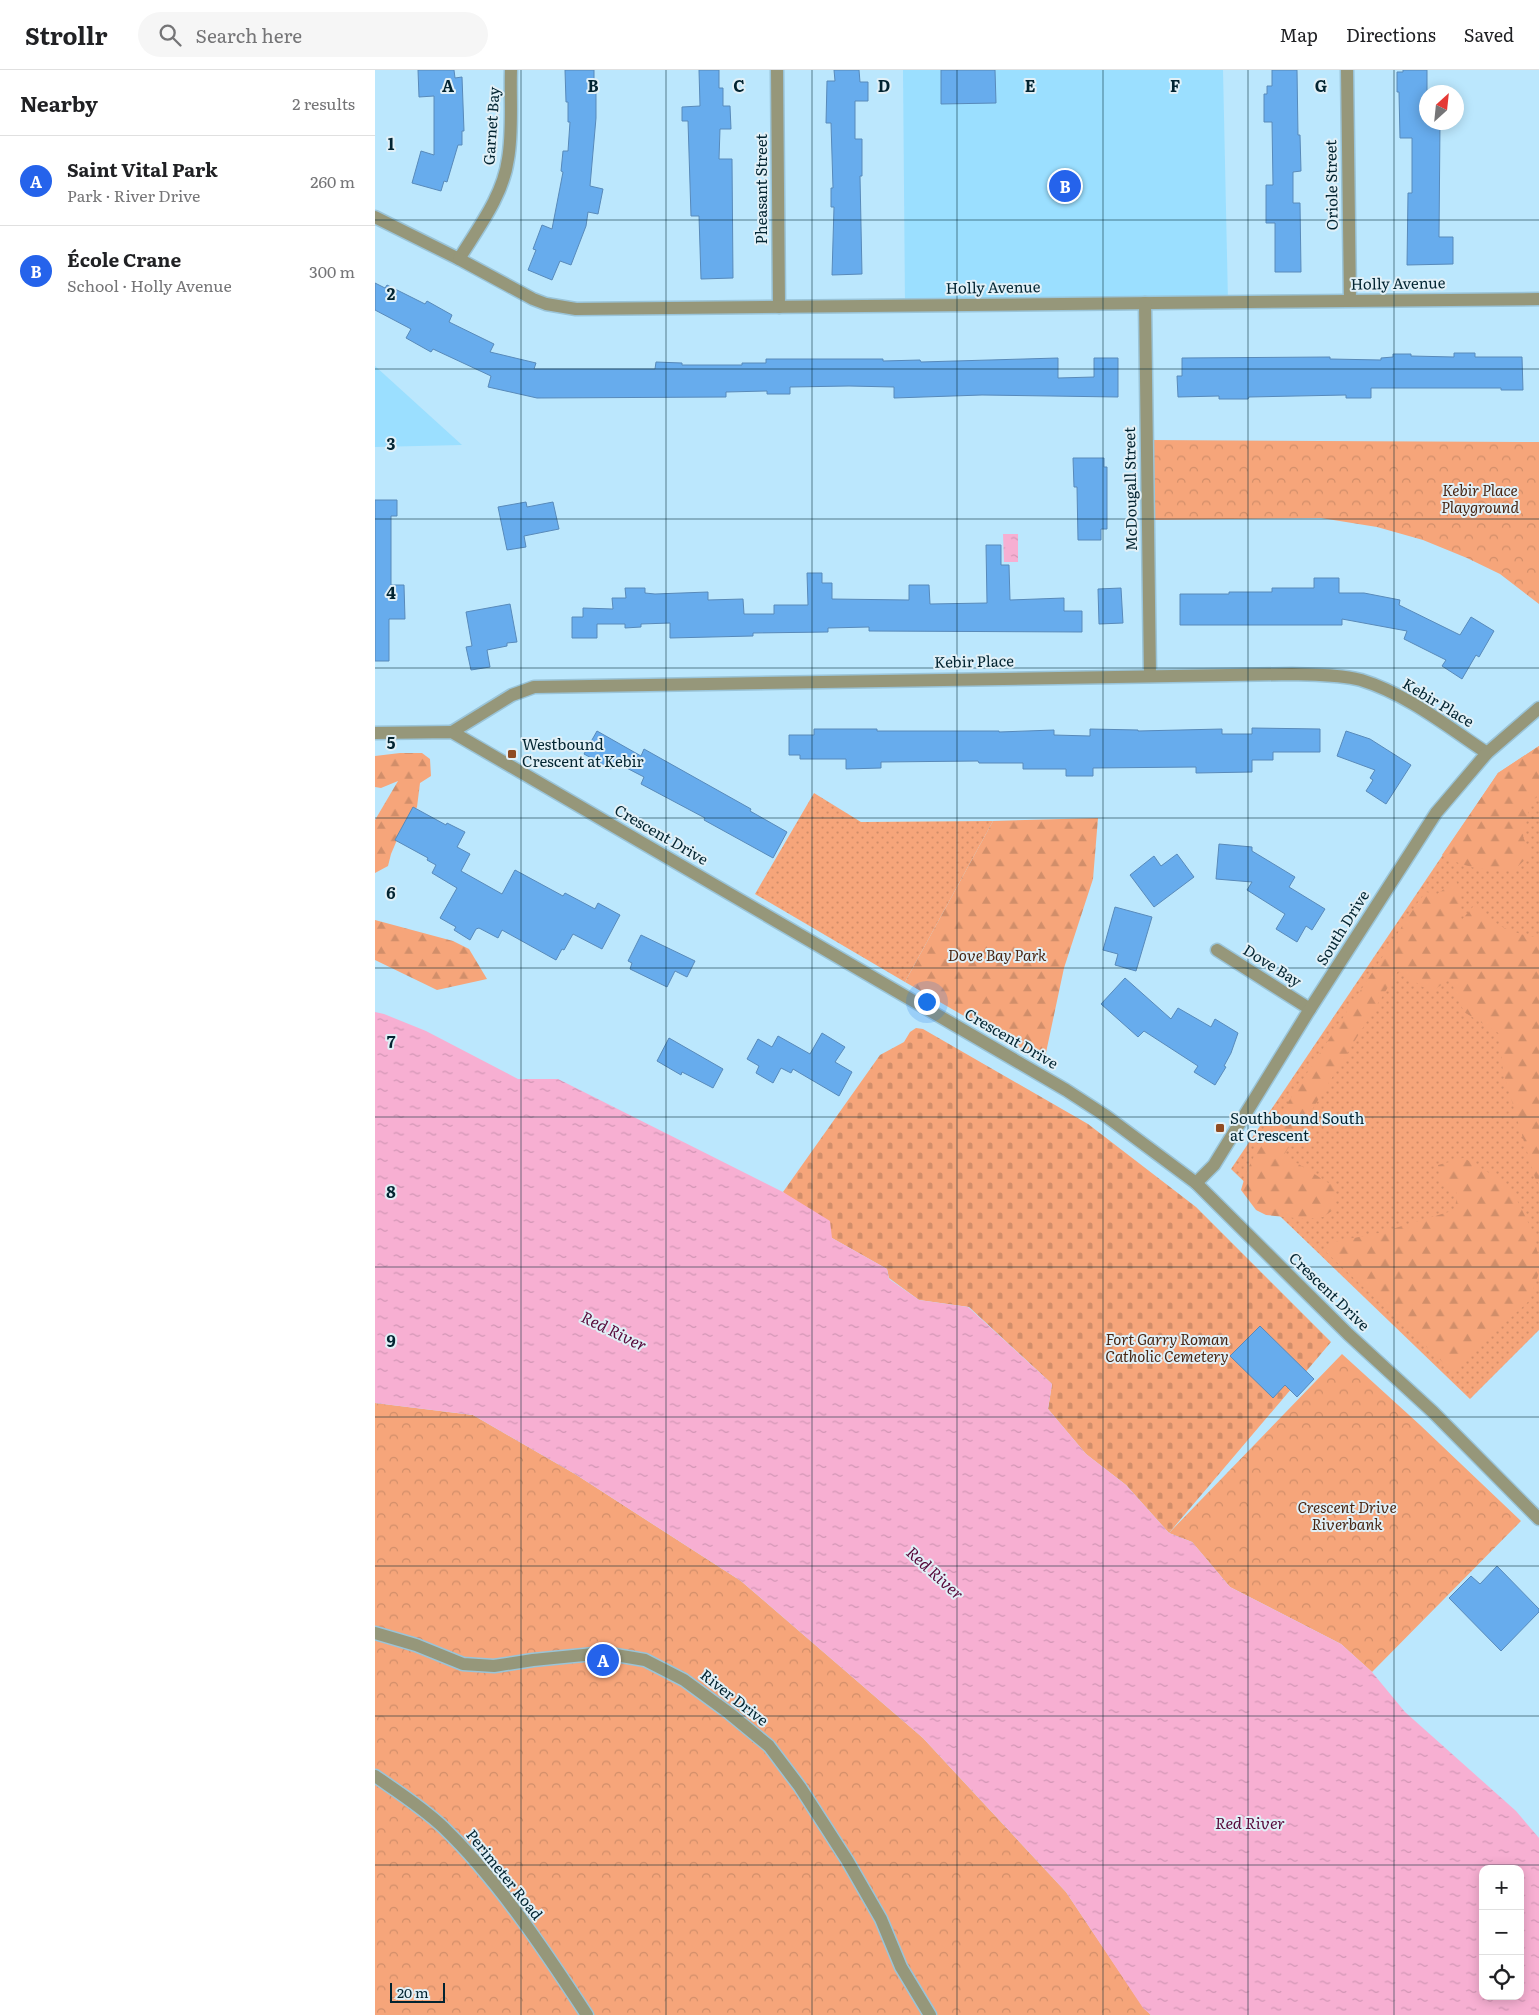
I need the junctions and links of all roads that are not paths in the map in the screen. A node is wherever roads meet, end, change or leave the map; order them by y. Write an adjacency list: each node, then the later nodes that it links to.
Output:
1 (511, 70): 5 (street, Garnet Bay)
2 (777, 70): 9 (street, Pheasant Street)
3 (1347, 70): 7 (street, Oriole Street)
4 (375, 217): 5 (street)
5 (459, 259): 9 (street, Holly Avenue)
6 (1539, 299): 7 (street, Holly Avenue)
7 (1350, 300): 8 (street, Holly Avenue)
8 (1145, 303): 9 (street, Holly Avenue); 10 (street, McDougall Street)
9 (779, 307)
10 (1150, 676): 12 (street, Kebir Place); 14 (street, Kebir Place)
11 (1539, 708): 14 (street, South Drive)
12 (452, 732): 13 (street); 17 (street, Crescent Drive)
13 (375, 733)
14 (1487, 753): 16 (street, South Drive)
15 (1217, 950): 16 (street, Dove Bay)
16 (1310, 1009): 17 (street, South Drive)
17 (1196, 1183): 18 (street, Crescent Drive)
18 (1539, 1520)
19 (375, 1633): 22 (street, River Drive)
20 (375, 1776): 21 (street, Perimeter Road)
21 (585, 2013)
22 (930, 2015)

